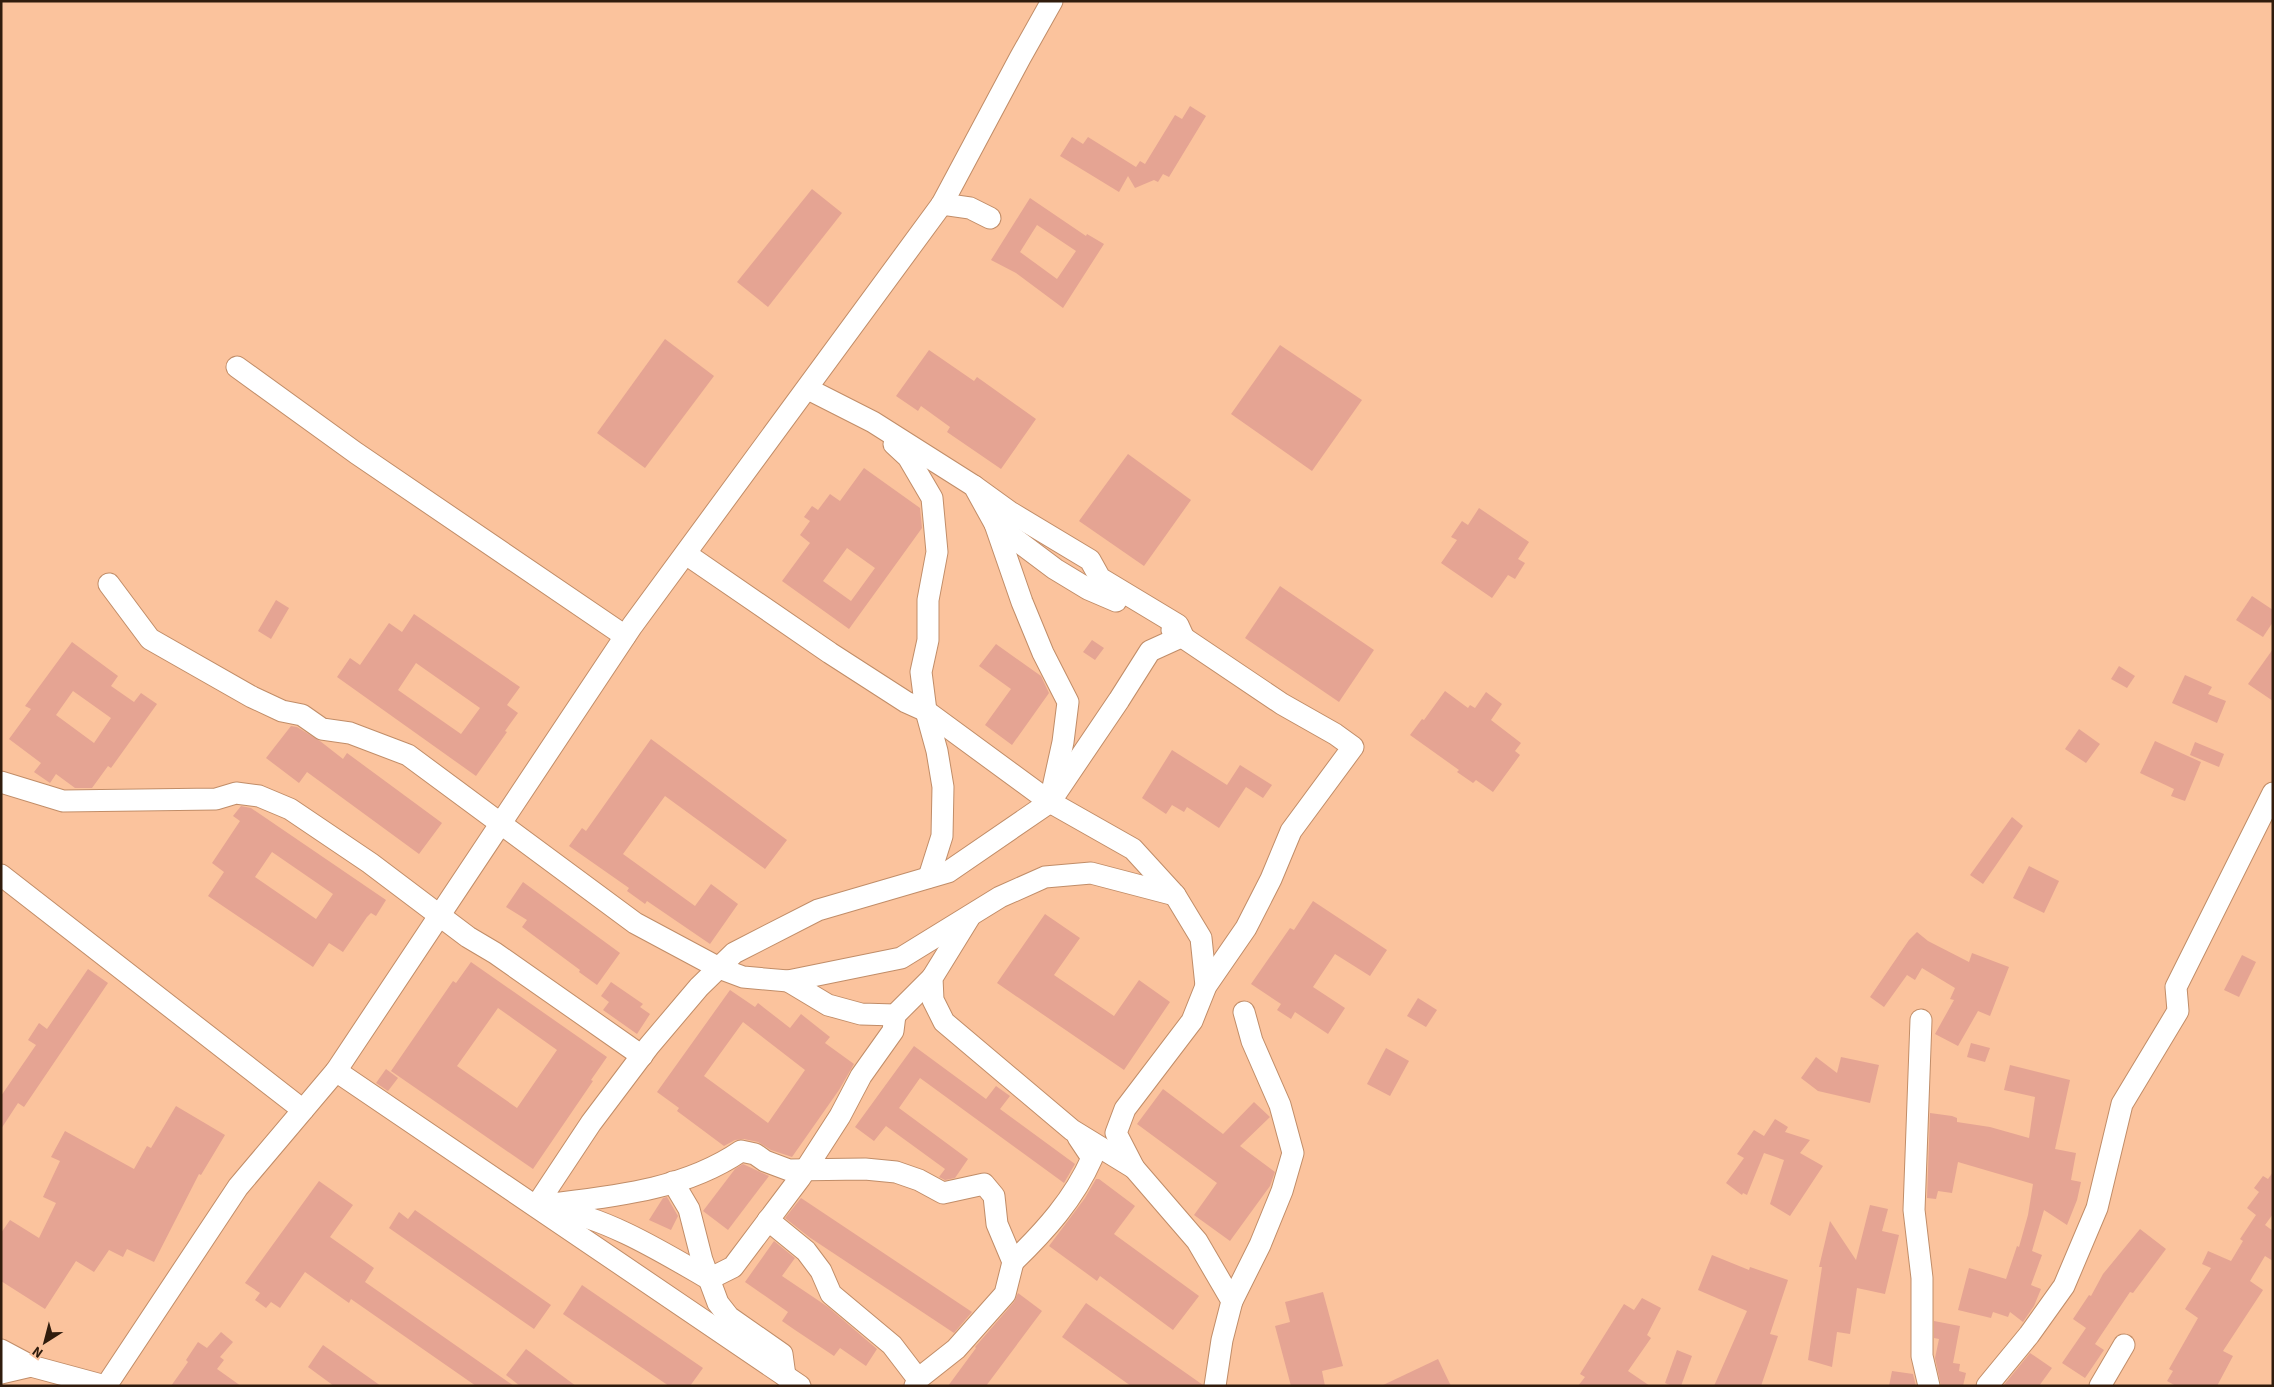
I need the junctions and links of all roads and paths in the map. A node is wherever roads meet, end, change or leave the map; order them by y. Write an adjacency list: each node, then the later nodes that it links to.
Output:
1 (1052, 1): 2 (street)
2 (942, 204): 3 (street); 5 (street)
3 (990, 218)
4 (237, 367): 11 (street)
5 (808, 389): 6 (street); 9 (street)
6 (873, 422): 7 (street); 13 (street)
7 (974, 486): 8 (street); 12 (street)
8 (995, 524): 12 (street); 16 (street)
9 (686, 554): 11 (street); 13 (street)
10 (109, 584): 17 (street)
11 (626, 636): 17 (street)
12 (1183, 636): 16 (street); 26 (street)
13 (926, 711): 16 (street); 19 (street)
14 (1, 782): 21 (street)
15 (2273, 793): 51 (street)
16 (1050, 802): 19 (street); 20 (street)
17 (501, 822): 21 (street); 23 (street)
18 (1, 875): 32 (street)
19 (929, 877): 23 (street)
20 (1175, 895): 22 (street); 26 (street)
21 (440, 914): 30 (street); 31 (street)
22 (971, 915): 24 (street); 25 (street)
23 (719, 968): 25 (street); 30 (street)
24 (932, 978): 28 (street); 33 (street)
25 (788, 981): 28 (street)
26 (1206, 986): 34 (street)
27 (1244, 1012): 41 (street)
28 (895, 1015): 35 (street)
29 (1921, 1020): 50 (street)
30 (642, 1056): 37 (street)
31 (336, 1071): 32 (street); 37 (street)
32 (303, 1110): 48 (street)
33 (1072, 1130): 34 (street); 39 (street)
34 (1134, 1168): 41 (street)
35 (804, 1170): 36 (street); 38 (street); 39 (street)
36 (673, 1182): 37 (street); 40 (street)
37 (536, 1206): 40 (street); 46 (street)
38 (768, 1220): 40 (street); 47 (street)
39 (1013, 1262): 47 (street)
40 (709, 1279): 46 (street)
41 (1232, 1301): 49 (street)
42 (2124, 1345): 52 (street)
43 (1, 1350): 44 (street)
44 (31, 1366): 45 (street); 48 (street)
45 (1, 1373)
46 (792, 1381)
47 (917, 1382)
48 (106, 1386)
49 (1215, 1386)
50 (1929, 1386)
51 (1987, 1386)
52 (2100, 1386)

